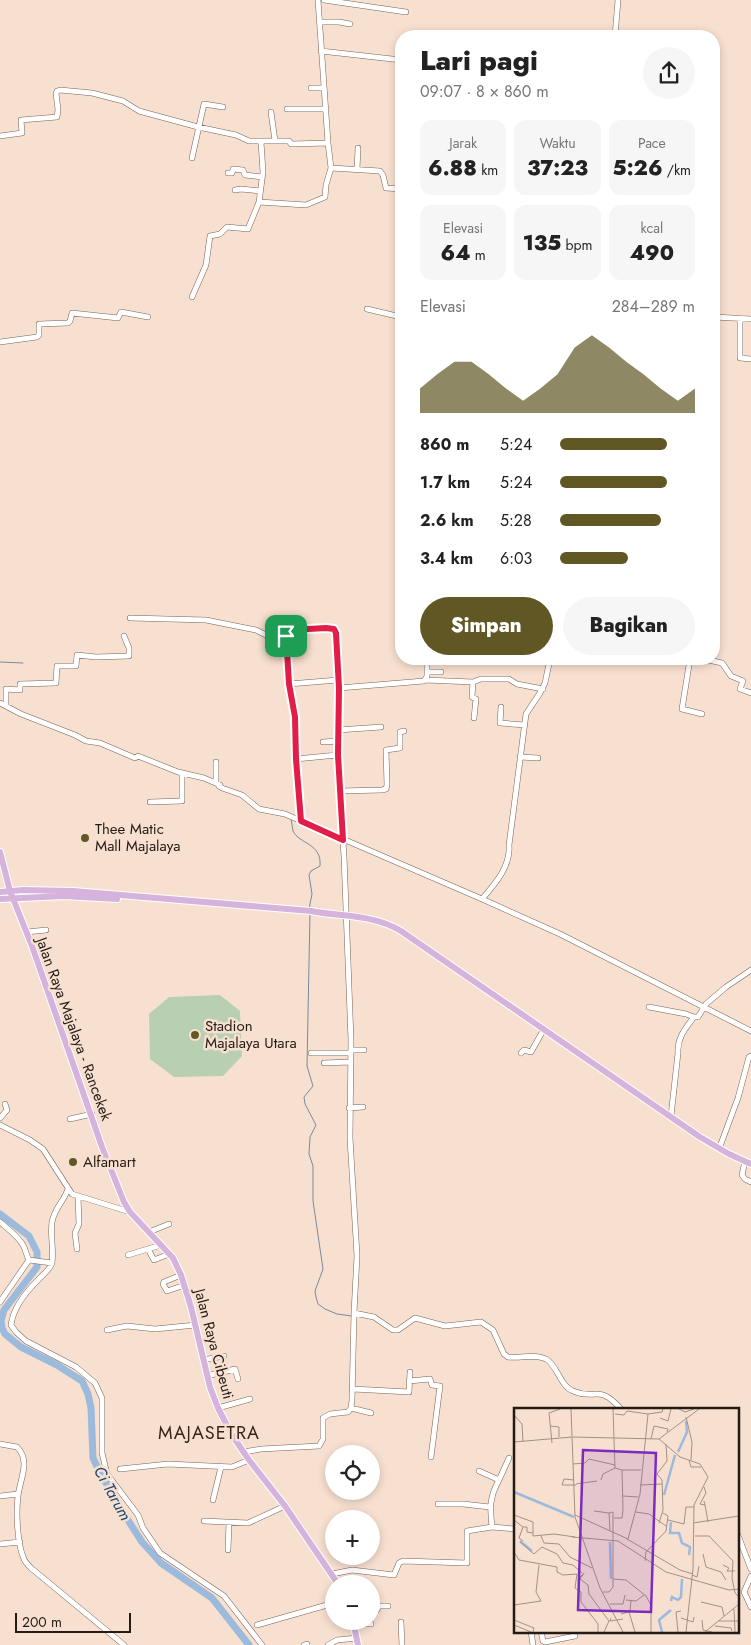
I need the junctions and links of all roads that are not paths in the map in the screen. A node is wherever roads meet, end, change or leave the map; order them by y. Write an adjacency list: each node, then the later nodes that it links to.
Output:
1 (318, 0): 5 (street)
2 (324, 0): 4 (street)
3 (618, 0): 7 (street)
4 (406, 12)
5 (320, 22): 6 (street); 8 (street)
6 (350, 24)
7 (616, 30)
8 (321, 52): 9 (street); 11 (street)
9 (395, 59)
10 (311, 88): 11 (street)
11 (324, 88): 14 (street)
12 (223, 108): 16 (street)
13 (287, 109): 14 (street)
14 (326, 109): 20 (street)
15 (271, 112): 18 (street)
16 (198, 127): 17 (street); 19 (street); 22 (street)
17 (0, 136)
18 (275, 141): 19 (street); 20 (street)
19 (261, 142): 26 (street)
20 (328, 142): 23 (street)
21 (358, 148): 24 (street)
22 (192, 158)
23 (331, 168): 24 (street); 30 (street)
24 (357, 169): 27 (street)
25 (228, 173): 26 (street)
26 (262, 177): 29 (street)
27 (395, 189)
28 (235, 190): 29 (street)
29 (260, 191): 30 (street)
30 (259, 202): 31 (street)
31 (192, 296)
32 (367, 310): 33 (street)
33 (395, 316)
34 (148, 317): 38 (street)
35 (720, 317): 36 (street)
36 (740, 318): 37 (street); 39 (street)
37 (751, 319)
38 (0, 342)
39 (751, 359)
40 (130, 618): 42 (street)
41 (124, 636): 57 (street)
42 (286, 636): 49 (street); 52 (street)
43 (720, 663): 55 (street)
44 (427, 665): 47 (street)
45 (548, 665): 54 (street)
46 (689, 665): 59 (street)
47 (427, 672): 48 (street); 50 (street)
48 (441, 672)
49 (338, 680): 52 (street); 53 (street)
50 (425, 680): 51 (street); 53 (street)
51 (473, 682): 54 (street); 60 (street)
52 (289, 684): 70 (street)
53 (339, 688): 63 (street)
54 (542, 689): 61 (street)
55 (751, 694)
56 (0, 703): 57 (street)
57 (6, 706): 72 (street)
58 (501, 708): 61 (street)
59 (702, 714)
60 (474, 718)
61 (524, 725): 68 (street)
62 (381, 727): 63 (street)
63 (338, 730): 65 (street)
64 (404, 731): 74 (street)
65 (338, 741): 66 (street); 67 (street)
66 (323, 742)
67 (338, 755): 70 (street); 74 (street)
68 (520, 757): 69 (street); 83 (street)
69 (538, 758)
70 (296, 759): 76 (street)
71 (216, 762): 73 (street)
72 (182, 776): 73 (street); 75 (street)
73 (216, 782): 76 (street)
74 (340, 791): 77 (street)
75 (150, 802)
76 (301, 821): 77 (street)
77 (343, 840): 83 (street); 85 (street)
78 (0, 852): 79 (main road, Jalan Raya Majalaya - Rancekek)
79 (10, 891): 80 (main road); 81 (main road, Jalan Raya Majalaya - Rancekek); 84 (main road)
80 (0, 892)
81 (13, 898): 82 (main road); 84 (main road); 87 (main road, Jalan Raya Majalaya - Rancekek)
82 (0, 899)
83 (482, 899): 90 (street)
84 (318, 913): 85 (main road)
85 (346, 915): 92 (main road); 95 (street)
86 (46, 930): 87 (street)
87 (27, 932): 104 (main road, Jalan Raya Majalaya - Rancekek)
88 (751, 970): 90 (street)
89 (649, 1006): 91 (street)
90 (704, 1008): 91 (street); 93 (street)
91 (694, 1017): 105 (street)
92 (544, 1029): 97 (street); 105 (main road)
93 (751, 1031)
94 (364, 1050): 95 (street)
95 (350, 1051): 96 (street); 99 (street)
96 (311, 1054)
97 (521, 1054)
98 (751, 1056): 109 (street)
99 (350, 1062): 100 (street); 103 (street)
100 (324, 1064)
101 (5, 1104): 106 (street)
102 (363, 1106): 103 (street)
103 (349, 1108): 128 (street)
104 (92, 1114): 107 (street); 114 (main road, Jalan Raya Majalaya - Rancekek)
105 (670, 1116): 109 (main road)
106 (0, 1118)
107 (70, 1119)
108 (0, 1126): 112 (street)
109 (719, 1149): 110 (main road)
110 (748, 1163): 111 (street)
111 (751, 1182)
112 (68, 1189): 113 (street); 124 (street)
113 (78, 1196): 114 (street); 119 (street)
114 (130, 1212): 117 (main road, Jalan Raya Cibeuti)
115 (0, 1222): 123 (street)
116 (170, 1224): 117 (street)
117 (149, 1232): 118 (main road, Jalan Raya Cibeuti)
118 (161, 1245): 120 (street); 121 (main road, Jalan Raya Cibeuti)
119 (77, 1249)
120 (148, 1249): 121 (street); 122 (street)
121 (169, 1254): 125 (main road, Jalan Raya Cibeuti)
122 (128, 1255)
123 (30, 1260): 124 (street); 127 (street)
124 (51, 1262): 182 (street)
125 (181, 1275): 126 (main road, Jalan Raya Cibeuti); 126 (street)
126 (185, 1285): 129 (main road, Jalan Raya Cibeuti)
127 (0, 1302)
128 (354, 1316): 137 (street); 141 (street)
129 (196, 1325): 130 (street); 132 (main road, Jalan Raya Cibeuti)
130 (107, 1330)
131 (224, 1356): 132 (street)
132 (203, 1360): 134 (main road, Jalan Raya Cibeuti)
133 (410, 1372): 136 (street)
134 (207, 1376): 135 (street); 139 (main road, Jalan Raya Cibeuti)
135 (238, 1379)
136 (409, 1381): 137 (street); 145 (street)
137 (353, 1389): 140 (street)
138 (250, 1399): 139 (street)
139 (218, 1408): 144 (main road, Jalan Raya Cibeuti)
140 (351, 1408): 142 (street); 144 (street)
141 (620, 1408)
142 (371, 1413)
143 (0, 1444): 152 (street)
144 (244, 1452): 147 (main road, Jalan Raya Cibeuti)
145 (431, 1457)
146 (509, 1458): 151 (street)
147 (249, 1460): 148 (street); 156 (main road, Jalan Raya Cibeuti)
148 (220, 1467): 149 (street); 154 (street)
149 (120, 1469)
150 (479, 1471): 151 (street)
151 (499, 1480): 157 (street)
152 (18, 1494): 153 (street); 163 (street)
153 (0, 1496)
154 (213, 1500)
155 (438, 1504): 157 (street)
156 (285, 1506): 159 (street); 167 (main road, Jalan Raya Cibeuti)
157 (490, 1507): 160 (street)
158 (204, 1521): 159 (street)
159 (229, 1523): 165 (street)
160 (492, 1527): 161 (street); 167 (street)
161 (514, 1528)
162 (738, 1536): 166 (street)
163 (20, 1542): 164 (street); 181 (street)
164 (0, 1544)
165 (228, 1550)
166 (751, 1569)
167 (332, 1574)
168 (751, 1576): 172 (street)
169 (325, 1605): 174 (street)
170 (380, 1606): 171 (street)
171 (388, 1606)
172 (751, 1607)
173 (401, 1622): 184 (street)
174 (257, 1624)
175 (354, 1630): 179 (main road)
176 (532, 1632): 185 (street)
177 (541, 1632): 180 (street)
178 (575, 1636): 180 (street)
179 (358, 1642): 183 (street)
180 (559, 1642)
181 (124, 1645)
182 (262, 1645)
183 (328, 1645)
184 (402, 1645)
185 (533, 1645)

